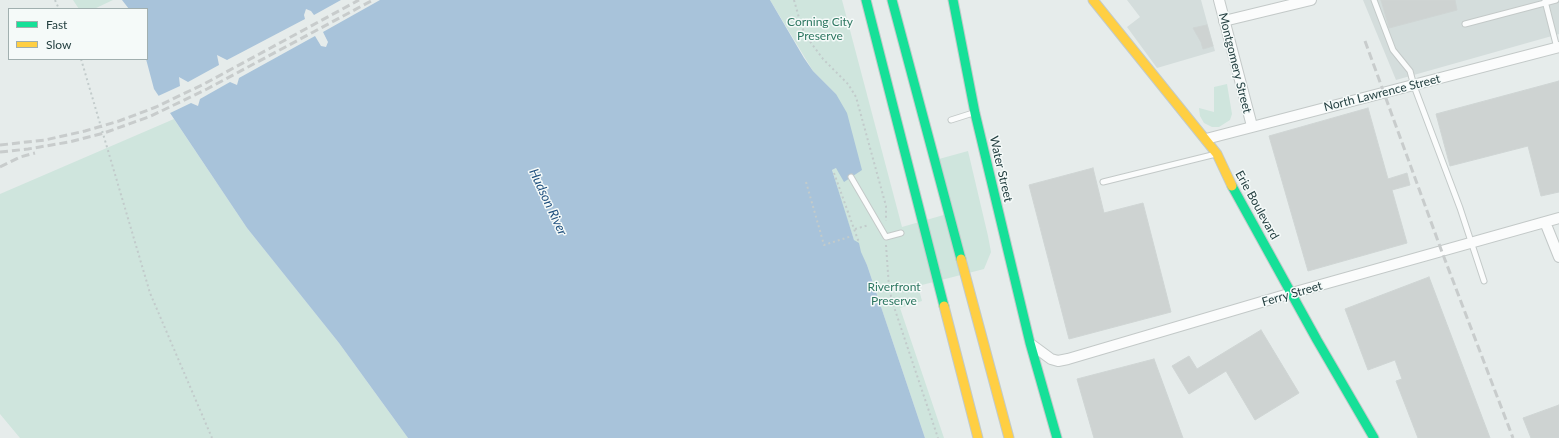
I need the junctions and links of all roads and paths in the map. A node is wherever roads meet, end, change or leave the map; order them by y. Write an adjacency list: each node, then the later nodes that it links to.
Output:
1 (859, 0): 16 (main road)
2 (866, 0): 16 (main road)
3 (892, 0): 18 (main road)
4 (902, 0): 18 (main road)
5 (953, 0): 19 (main road, Water Street)
6 (1093, 0): 22 (main road, Erie Boulevard)
7 (1219, 0): 12 (street, Montgomery Street)
8 (1311, 0): 12 (street)
9 (1374, 0): 17 (lane)
10 (1556, 0): 11 (lane)
11 (1545, 1): 13 (lane); 14 (lane)
12 (1224, 21): 21 (street, Montgomery Street)
13 (1465, 24)
14 (1558, 47): 17 (street, North Lawrence Street)
15 (81, 60): 40 (path)
16 (884, 76): 41 (main road)
17 (1414, 86): 21 (street, North Lawrence Street); 35 (lane)
18 (921, 112): 42 (main road)
19 (975, 113): 20 (lane); 39 (main road, Water Street)
20 (951, 120)
21 (1252, 126): 22 (street, North Lawrence Street)
22 (1206, 139): 23 (main road, Erie Boulevard)
23 (1217, 154): 27 (lane); 38 (main road, Erie Boulevard)
24 (834, 173): 31 (path)
25 (851, 177): 29 (lane)
26 (806, 182): 33 (path)
27 (1103, 182)
28 (1559, 218): 30 (street, Ferry Street)
29 (877, 222): 31 (path); 32 (lane)
30 (1545, 222): 35 (street, Ferry Street); 36 (street)
31 (855, 228): 34 (path)
32 (901, 233)
33 (852, 236)
34 (860, 241)
35 (1472, 244): 37 (lane); 38 (street, Ferry Street)
36 (1559, 257)
37 (1484, 280)
38 (1292, 293): 39 (street, Ferry Street); 44 (main road, Erie Boulevard)
39 (1030, 343): 43 (main road, Water Street)
40 (212, 438)
41 (978, 438)
42 (1009, 438)
43 (1057, 438)
44 (1374, 438)

